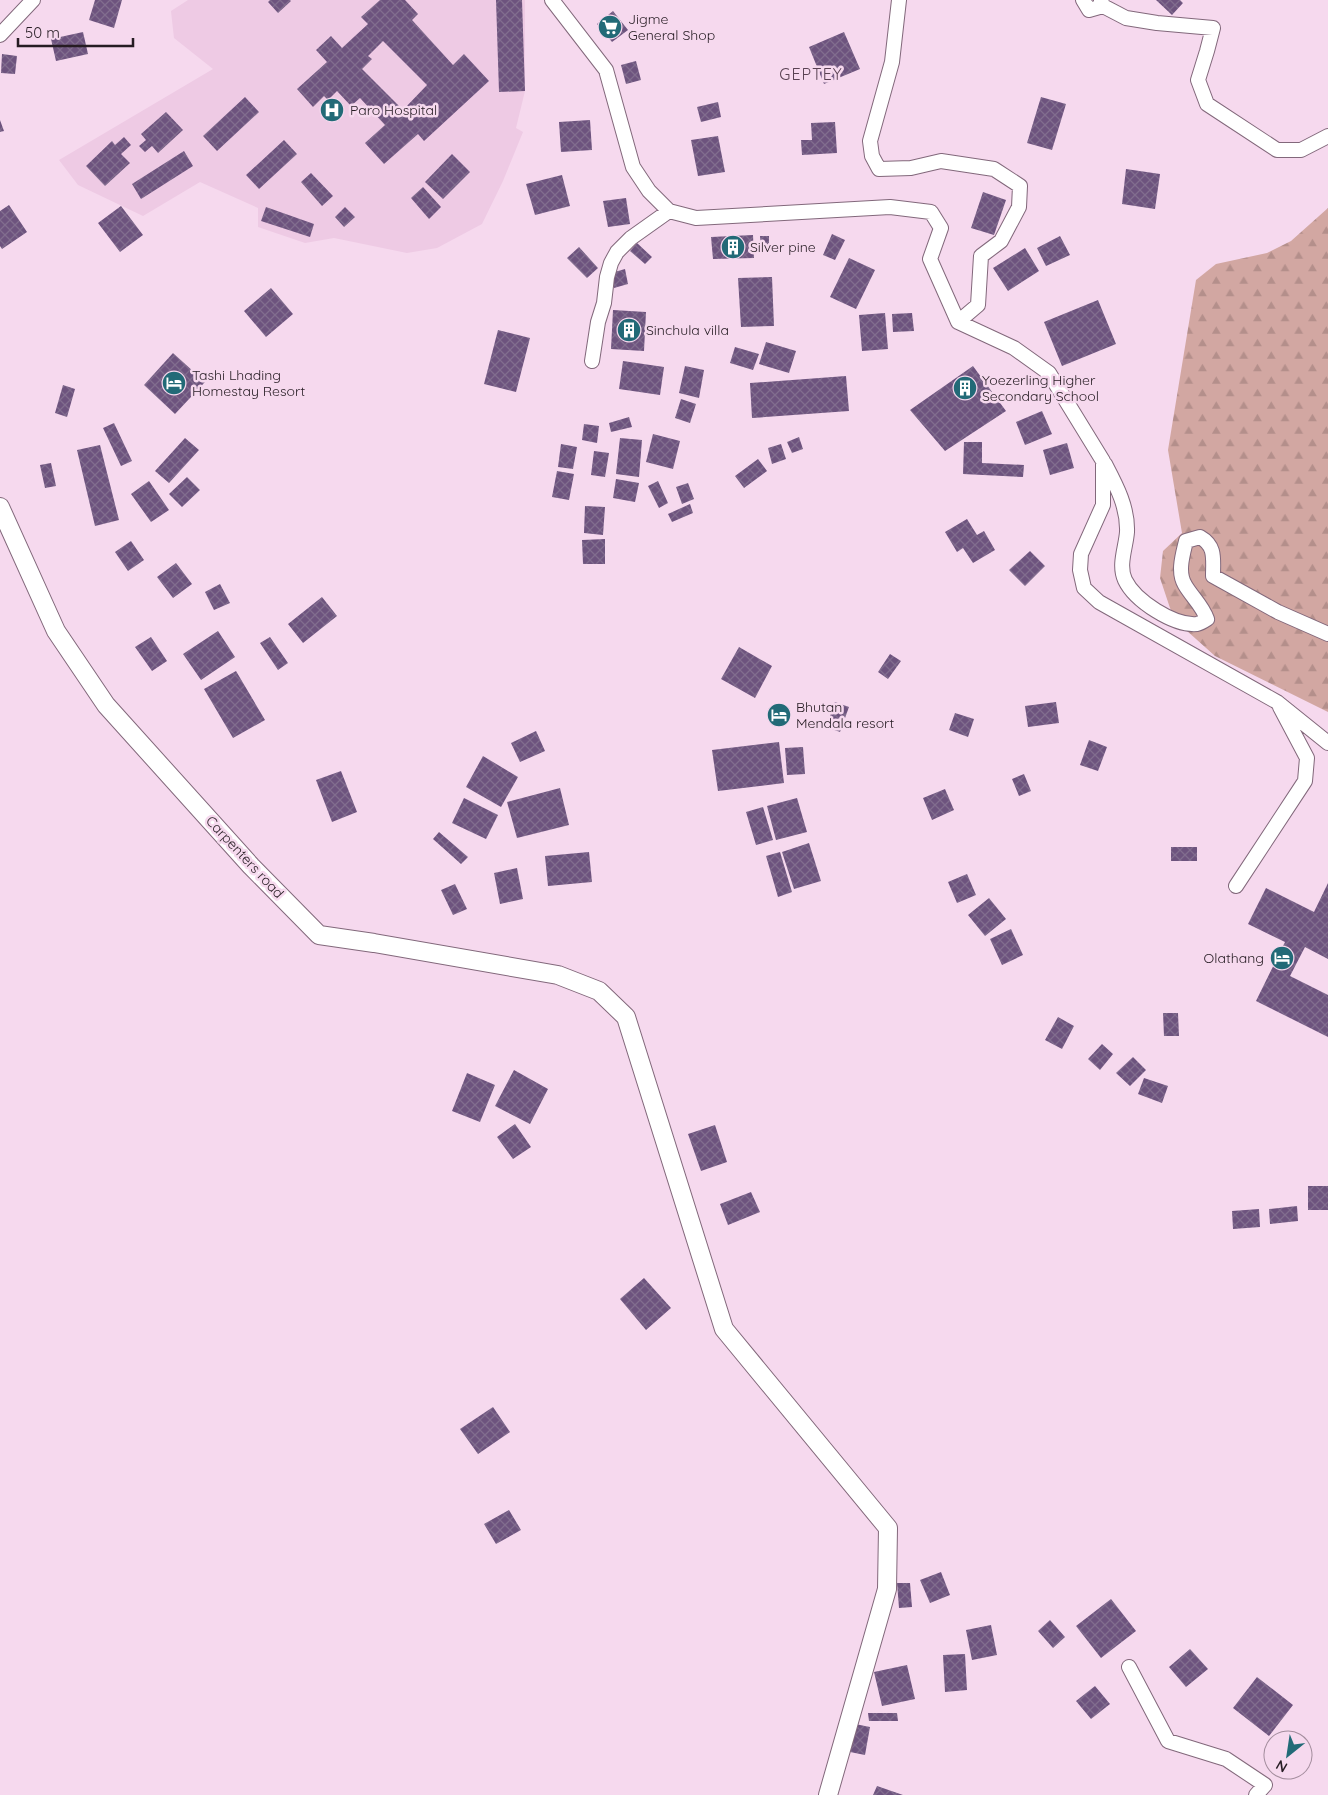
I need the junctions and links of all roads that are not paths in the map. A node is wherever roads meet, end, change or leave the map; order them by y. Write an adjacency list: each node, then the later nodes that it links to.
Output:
1 (34, 0): 6 (street)
2 (552, 0): 8 (street)
3 (899, 0): 9 (street)
4 (1083, 0): 5 (street)
5 (1102, 3): 7 (street)
6 (0, 35)
7 (1328, 136)
8 (670, 211): 9 (street); 10 (street)
9 (958, 322): 11 (street)
10 (592, 361)
11 (1103, 461): 13 (street); 14 (street)
12 (0, 507): 18 (street, Carpenters road)
13 (1328, 634)
14 (1277, 702): 15 (street); 16 (street)
15 (1328, 743)
16 (1236, 886)
17 (1129, 1667): 19 (street)
18 (828, 1795)
19 (1256, 1795)

